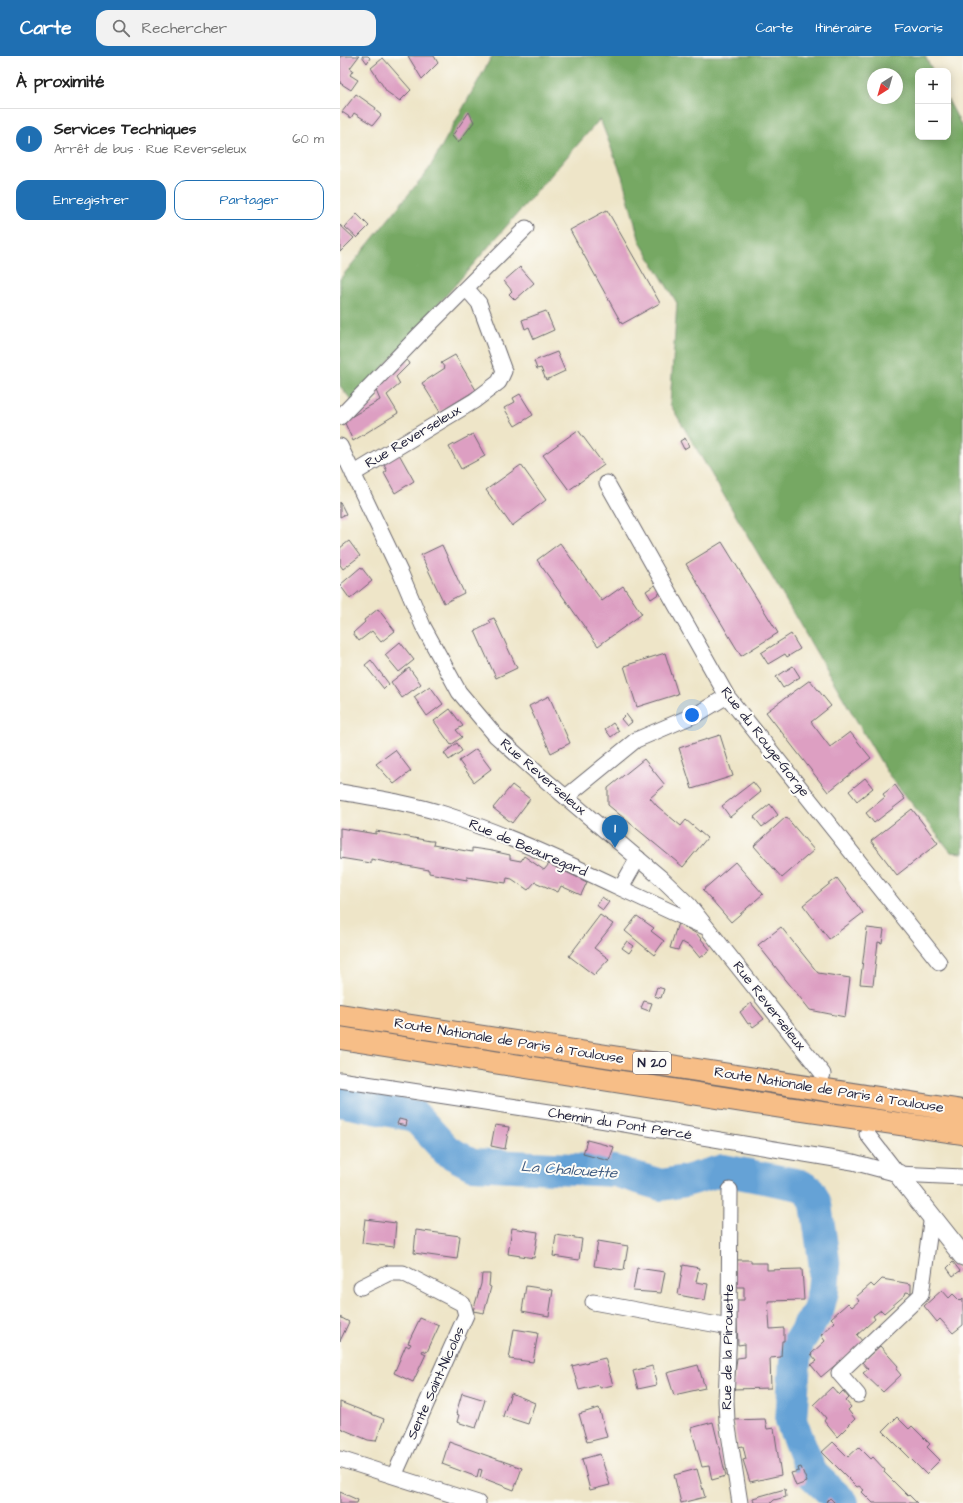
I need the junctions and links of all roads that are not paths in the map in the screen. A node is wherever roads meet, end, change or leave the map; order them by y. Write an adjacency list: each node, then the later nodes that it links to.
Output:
1 (526, 228): 2 (street)
2 (466, 288): 3 (street); 5 (street, Rue Reverseleux)
3 (340, 417)
4 (340, 446): 5 (street, Rue Reverseleux)
5 (353, 474): 9 (street, Rue Reverseleux)
6 (607, 483): 7 (street, Rue du Rouge-Gorge)
7 (727, 696): 9 (street); 13 (street, Rue du Rouge-Gorge)
8 (340, 792): 11 (street, Rue de Beauregard)
9 (566, 797): 10 (street, Rue Reverseleux)
10 (638, 858): 11 (street); 12 (street, Rue Reverseleux)
11 (621, 888): 12 (street, Rue de Beauregard)
12 (708, 929): 16 (street, Rue Reverseleux)
13 (939, 962)
14 (340, 1015): 18 (main road, Route Nationale de Paris à Toulouse / N 20)
15 (340, 1038): 19 (main road, Route Nationale de Paris à Toulouse / N 20)
16 (823, 1074)
17 (340, 1080): 21 (street, Chemin du Pont Percé)
18 (963, 1111)
19 (963, 1133)
20 (867, 1134): 21 (street)
21 (898, 1174): 22 (street, Chemin du Pont Percé); 24 (street)
22 (963, 1177)
23 (730, 1190): 28 (street, Rue de la Pirouette)
24 (932, 1215): 25 (street); 29 (street)
25 (963, 1256)
26 (361, 1287): 31 (street, Sente Saint-Nicolas)
27 (593, 1302): 28 (street)
28 (729, 1327): 33 (street, Rue de la Pirouette)
29 (858, 1395)
30 (340, 1459): 31 (street)
31 (394, 1476): 32 (street)
32 (478, 1503)
33 (740, 1503)

